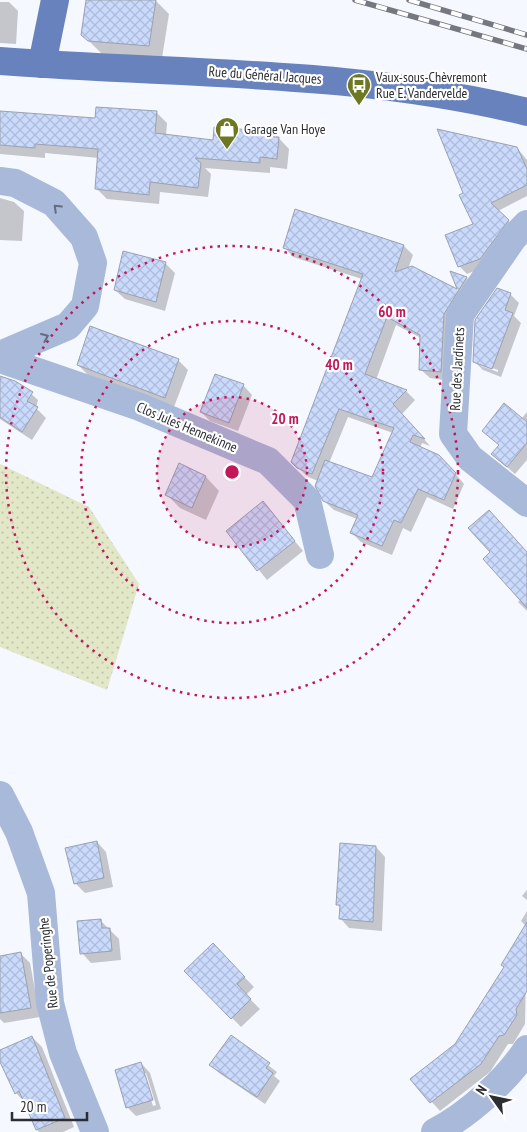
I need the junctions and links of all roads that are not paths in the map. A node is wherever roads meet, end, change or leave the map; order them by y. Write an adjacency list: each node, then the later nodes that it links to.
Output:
1 (55, 0): 3 (main road)
2 (0, 61): 3 (main road, Rue du Général Jacques)
3 (42, 64): 4 (main road, Rue du Général Jacques)
4 (527, 112)
5 (0, 181): 7 (street, one-way to 5)
6 (527, 224): 9 (street, Rue des Jardinets)
7 (0, 354)
8 (0, 358): 10 (street, Clos Jules Hennekinne)
9 (527, 503)
10 (320, 555)
11 (0, 795): 13 (street, Rue de Poperinghe)
12 (527, 1049): 14 (street)
13 (95, 1132)
14 (435, 1132)

